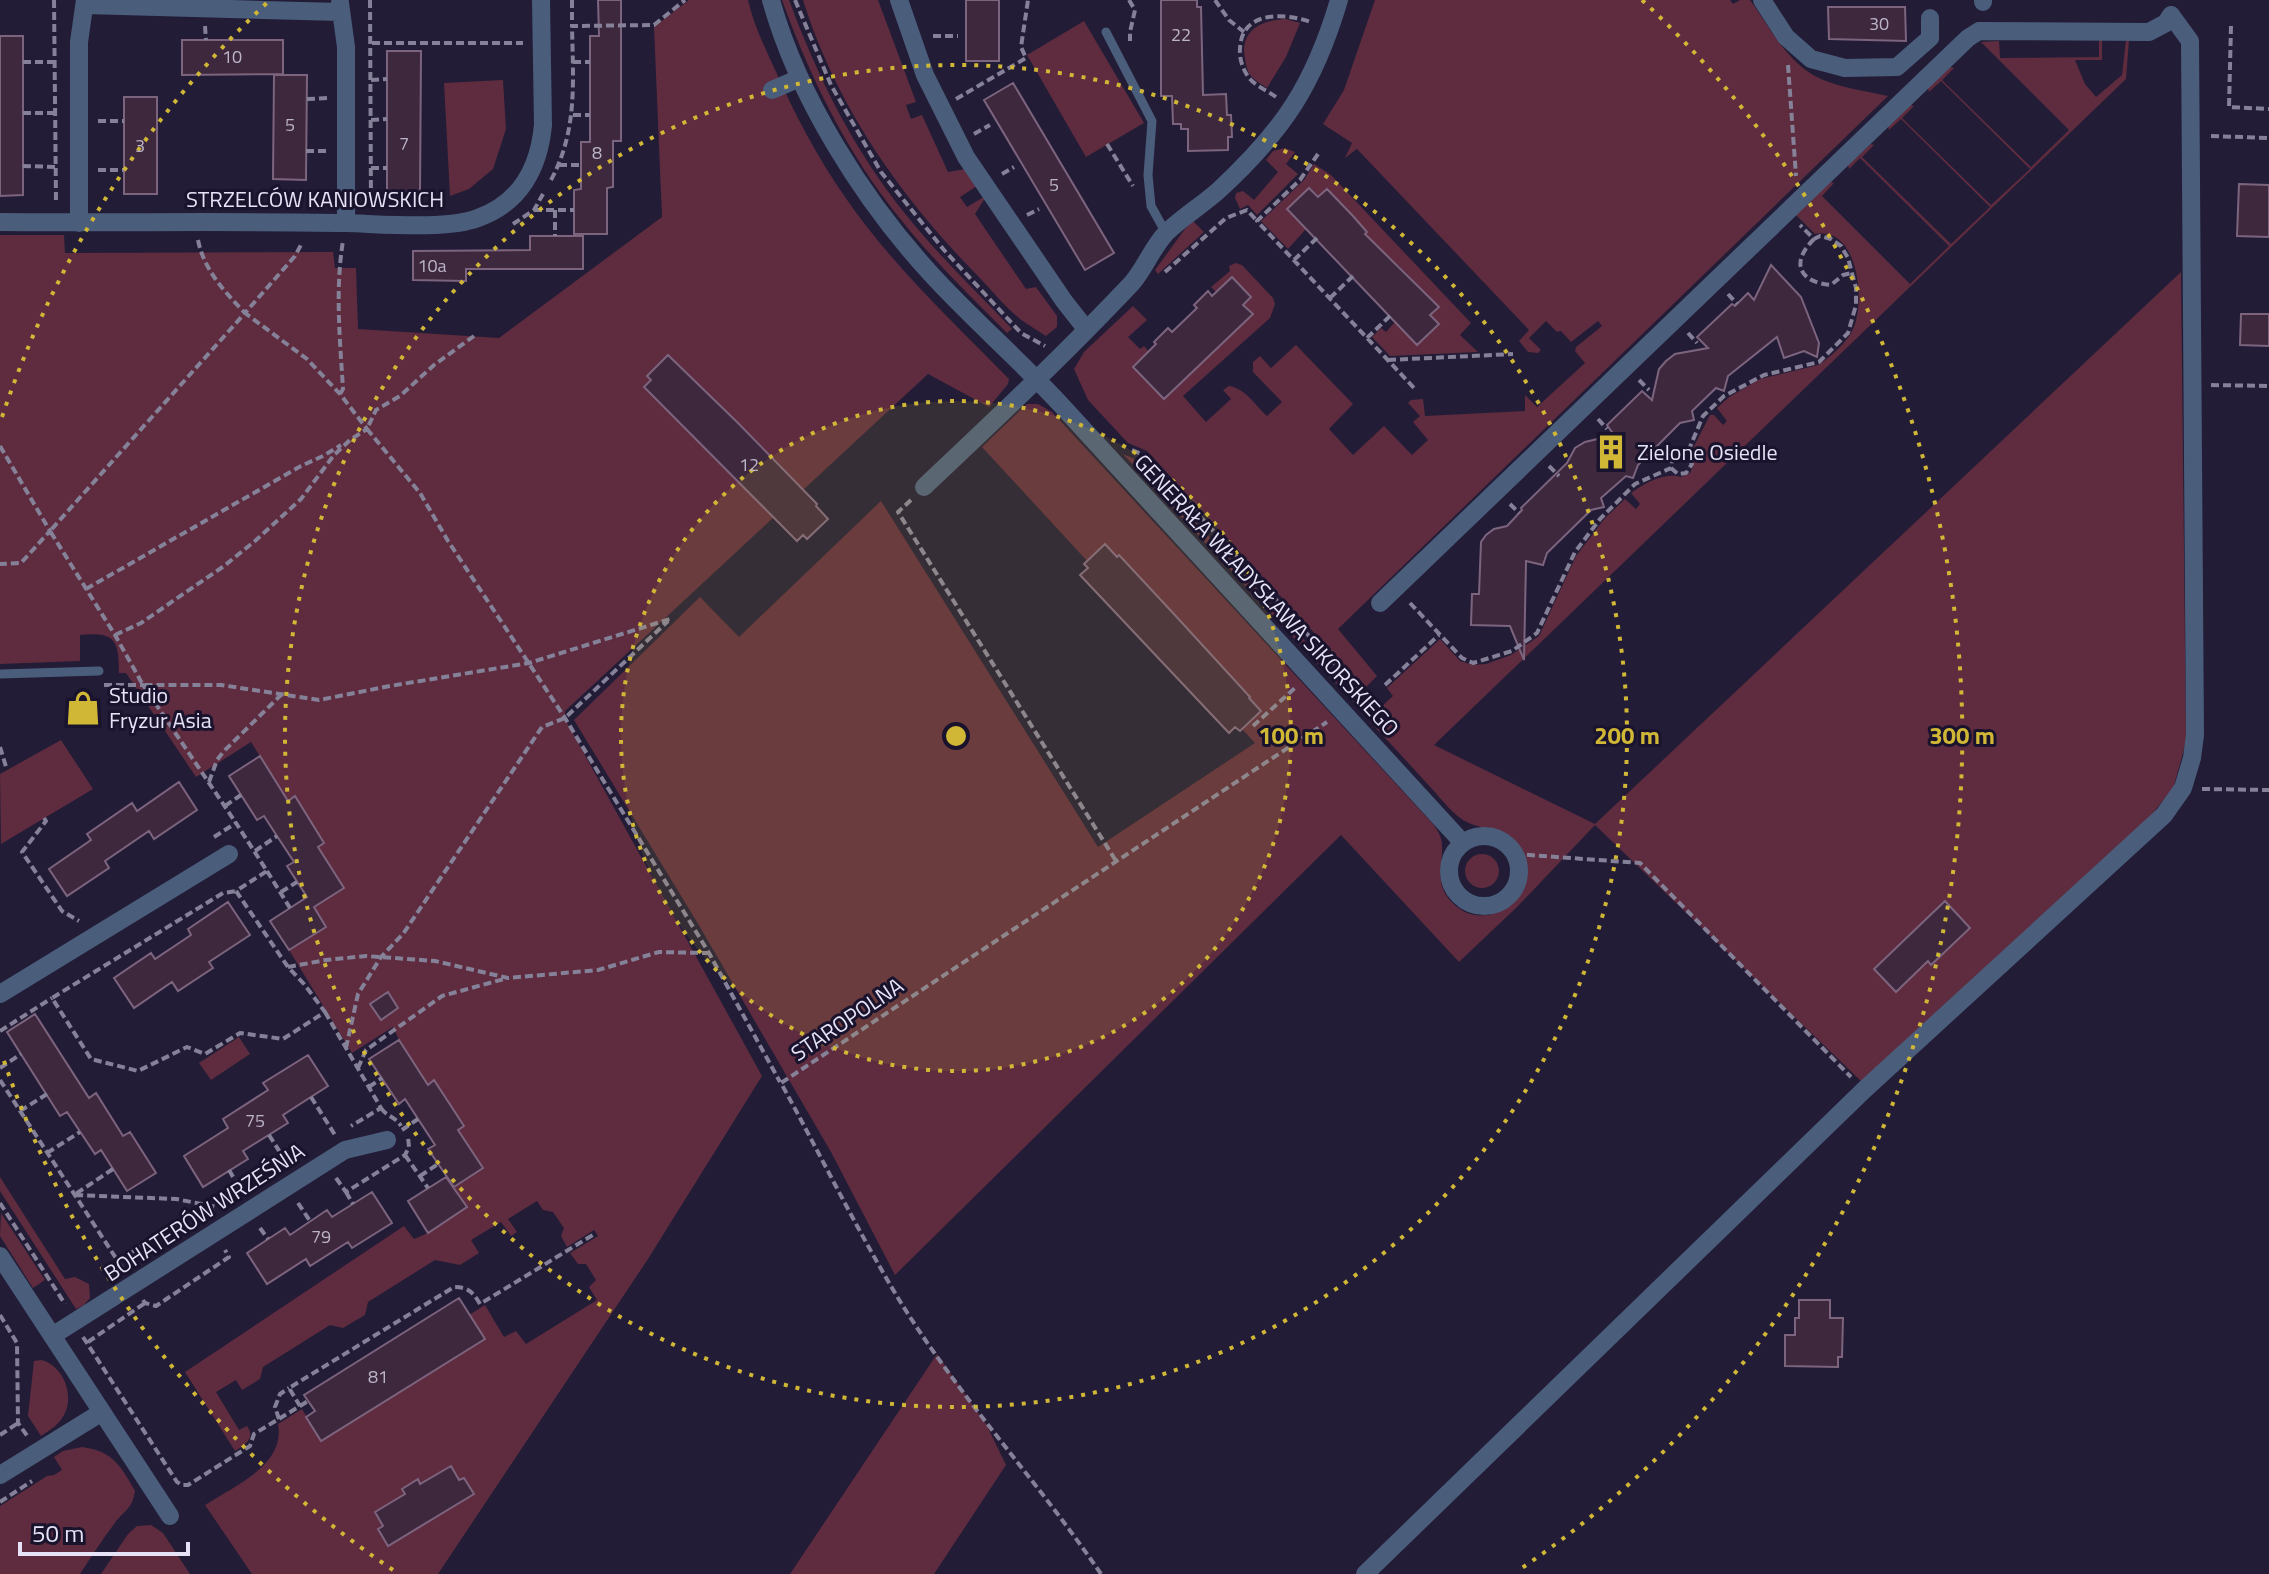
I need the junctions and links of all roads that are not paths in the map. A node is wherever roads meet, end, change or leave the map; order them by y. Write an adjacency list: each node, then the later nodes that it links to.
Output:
1 (541, 0): 15 (street, STRZELCÓW KANIOWSKICH)
2 (771, 0): 11 (street, GENERAŁA WŁADYSŁAWA SIKORSKIEGO)
3 (899, 0): 17 (street)
4 (1339, 0): 16 (street)
5 (1762, 0): 9 (street)
6 (85, 2): 7 (street); 14 (street)
7 (340, 6): 15 (street)
8 (2171, 8): 20 (street); 32 (street)
9 (1930, 18)
10 (1106, 32): 16 (lane)
11 (800, 78): 12 (street); 18 (street, GENERAŁA WŁADYSŁAWA SIKORSKIEGO)
12 (772, 90)
13 (0, 222): 14 (street, STRZELCÓW KANIOWSKICH)
14 (79, 223): 15 (street, STRZELCÓW KANIOWSKICH)
15 (346, 223)
16 (1166, 233): 17 (street)
17 (1086, 329): 18 (street)
18 (1037, 379): 19 (street); 23 (street, GENERAŁA WŁADYSŁAWA SIKORSKIEGO)
19 (924, 487)
20 (1380, 603)
21 (99, 671): 22 (lane)
22 (0, 674)
23 (1463, 843): 23 (street)
24 (229, 854): 25 (street)
25 (0, 994)
26 (387, 1140): 28 (street, BOHATERÓW WRZEŚNIA)
27 (0, 1256): 28 (street)
28 (52, 1336): 29 (street)
29 (102, 1412): 30 (street); 31 (street)
30 (0, 1475)
31 (170, 1516)
32 (1365, 1574)

